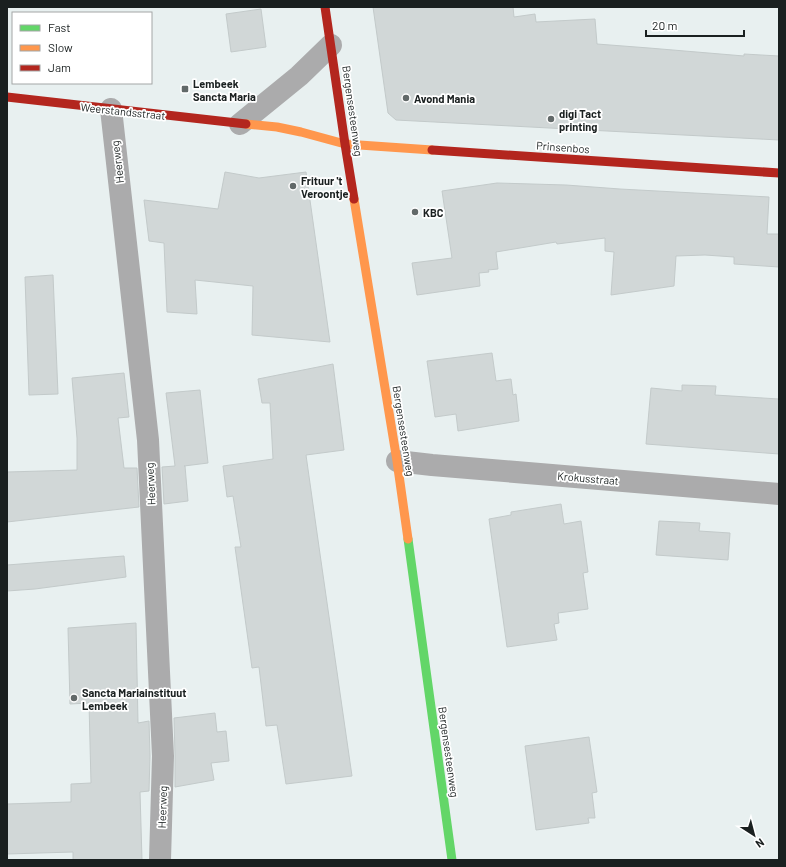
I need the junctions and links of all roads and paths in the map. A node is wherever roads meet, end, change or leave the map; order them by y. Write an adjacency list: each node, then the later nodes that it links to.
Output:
1 (325, 7): 2 (main road, Bergensesteenweg)
2 (331, 45): 5 (street); 6 (main road, Bergensesteenweg)
3 (7, 97): 4 (main road, Weerstandsstraat)
4 (111, 109): 5 (main road, Weerstandsstraat); 10 (street, Heerweg)
5 (240, 124): 6 (main road, Weerstandsstraat)
6 (345, 144): 7 (main road, Prinsenbos); 8 (main road, Bergensesteenweg)
7 (779, 173)
8 (397, 461): 9 (street, Krokusstraat); 11 (main road, Bergensesteenweg)
9 (779, 494)
10 (160, 860)
11 (452, 860)

